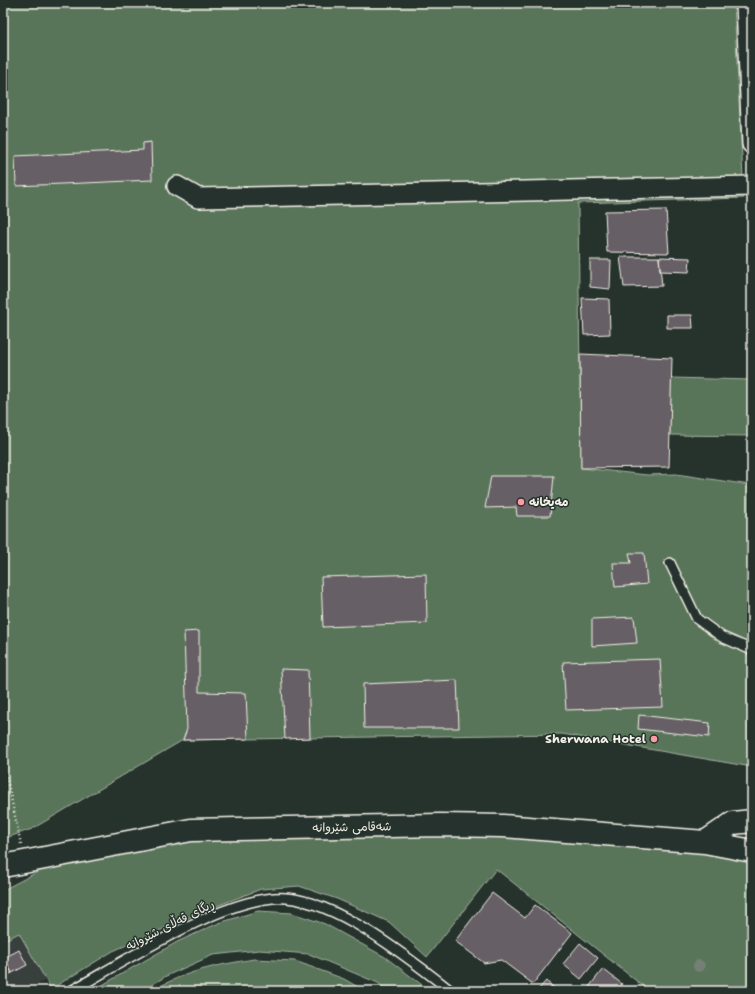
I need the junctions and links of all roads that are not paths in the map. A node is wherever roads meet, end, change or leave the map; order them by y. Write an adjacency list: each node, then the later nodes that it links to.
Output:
1 (746, 3): 2 (street)
2 (752, 144)
3 (177, 186): 4 (street)
4 (752, 186)
5 (670, 563): 6 (lane)
6 (752, 650)
7 (752, 821): 8 (street)
8 (704, 842): 9 (street, شەقامی شێروانە); 10 (street, شەقامی شێروانە)
9 (752, 851)
10 (3, 866)
11 (71, 991): 12 (lane, ڕیگای قەڵای شێروانە)
12 (451, 991)

